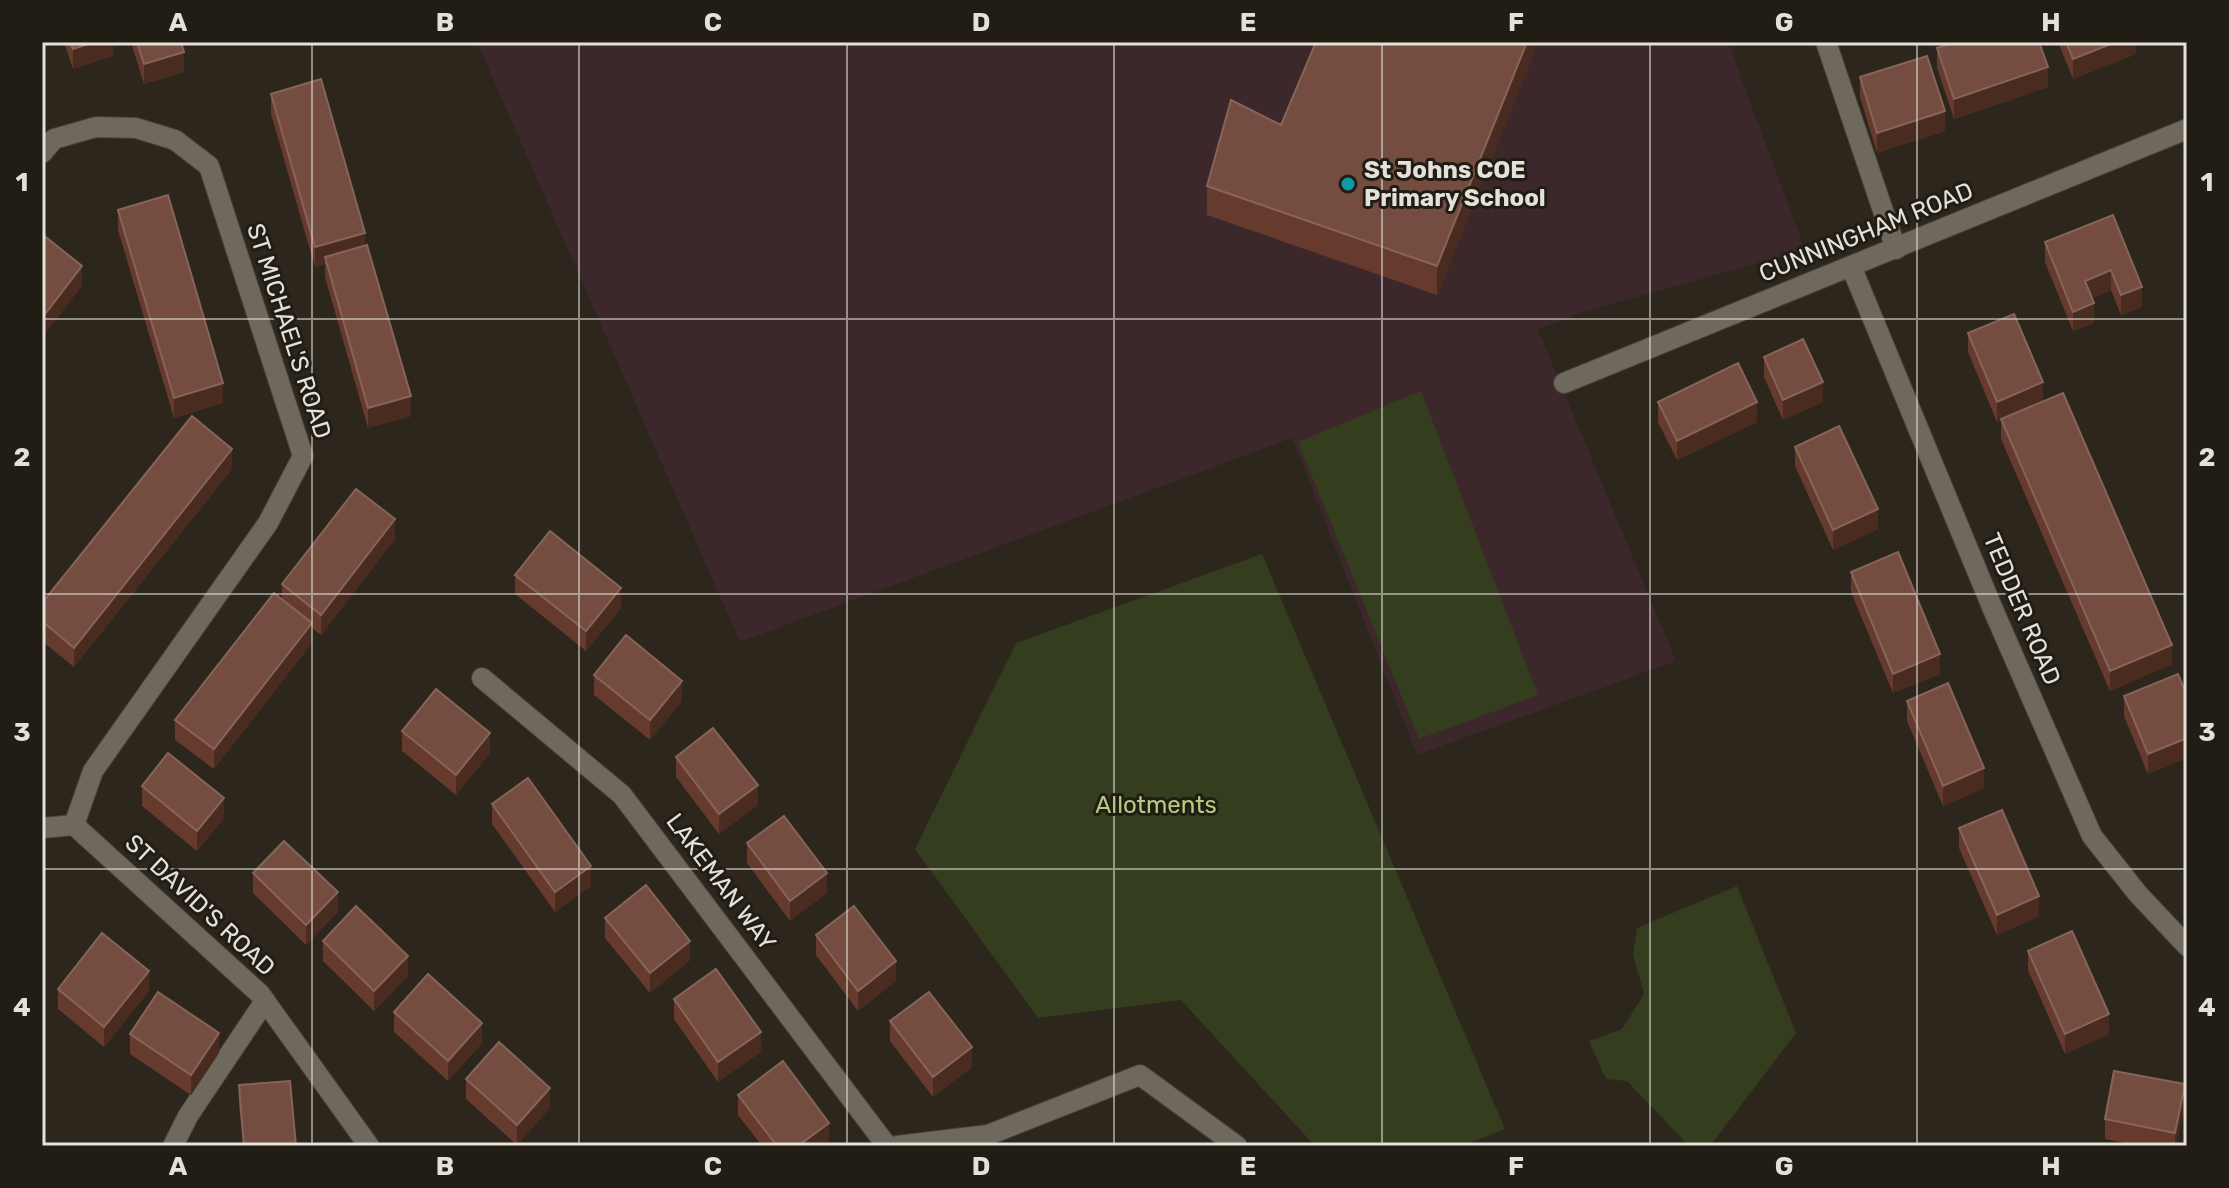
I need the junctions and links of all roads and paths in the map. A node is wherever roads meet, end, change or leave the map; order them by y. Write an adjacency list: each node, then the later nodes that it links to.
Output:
1 (1826, 42): 4 (street)
2 (2187, 129): 4 (street, CUNNINGHAM ROAD)
3 (42, 153): 8 (street, ST MICHAEL'S ROAD)
4 (1896, 249): 5 (street, CUNNINGHAM ROAD)
5 (1851, 266): 6 (street, CUNNINGHAM ROAD); 10 (street, TEDDER ROAD)
6 (1564, 383)
7 (482, 678): 14 (street, LAKEMAN WAY)
8 (74, 825): 9 (street); 11 (street, ST DAVID'S ROAD)
9 (42, 828)
10 (2187, 946)
11 (265, 1001): 12 (street); 13 (street, ST DAVID'S ROAD)
12 (173, 1146)
13 (369, 1146)
14 (887, 1146)
15 (897, 1146): 16 (street)
16 (1237, 1146)

